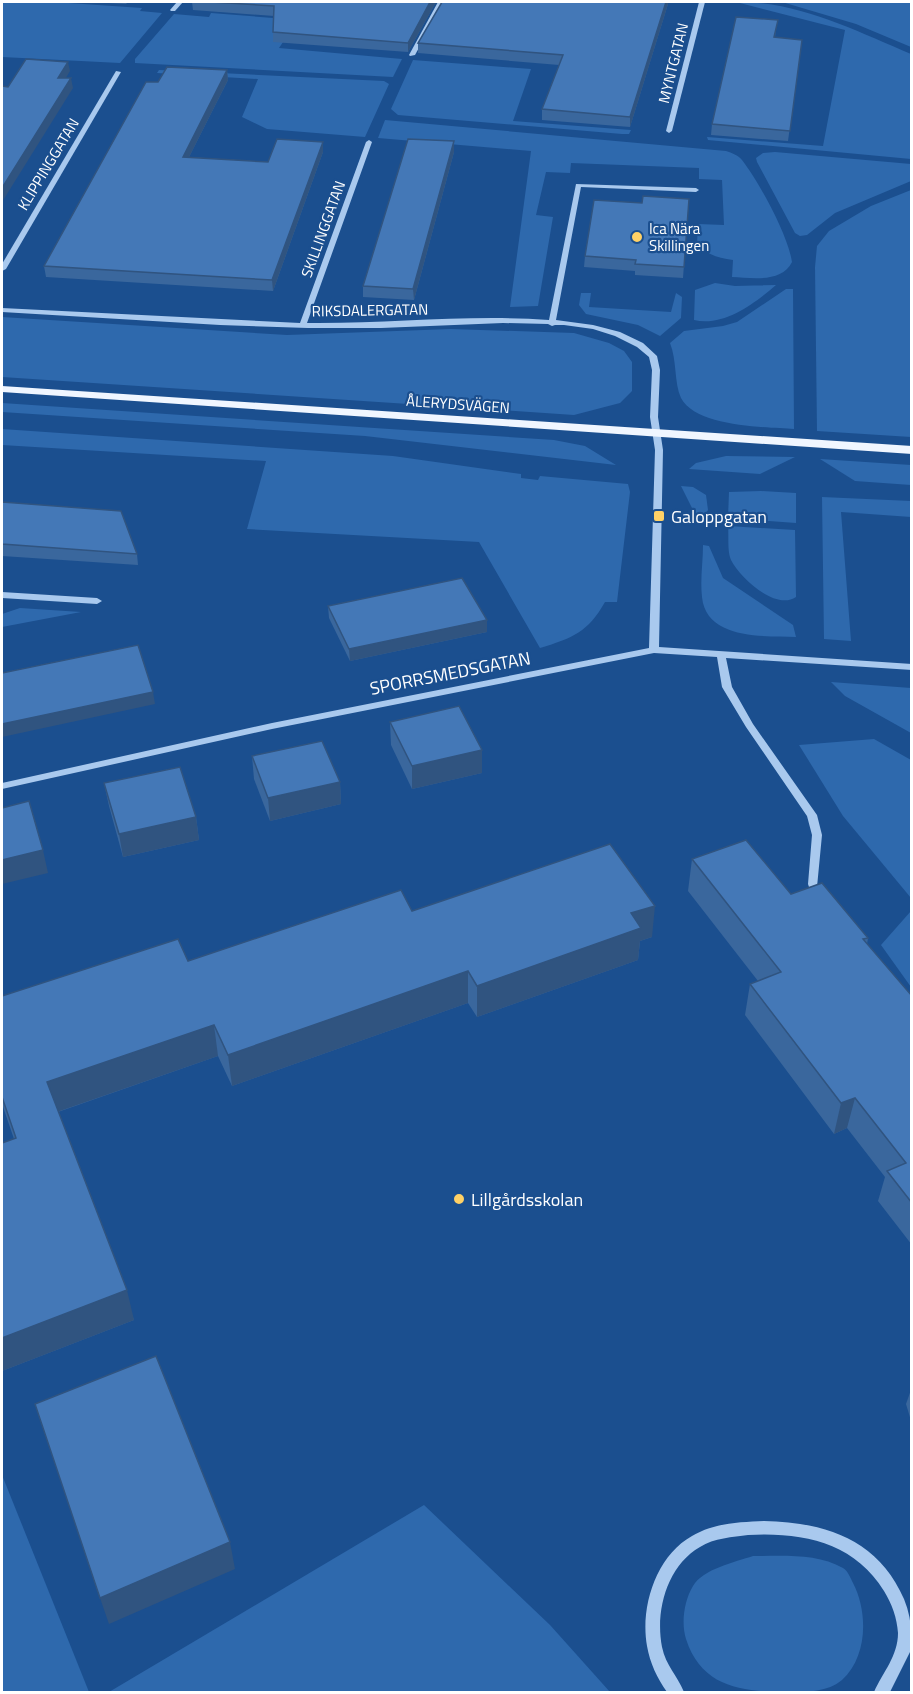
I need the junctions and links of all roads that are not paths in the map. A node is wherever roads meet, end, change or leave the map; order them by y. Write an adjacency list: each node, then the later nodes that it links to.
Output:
1 (180, 2): 4 (street)
2 (441, 2): 5 (street)
3 (702, 2): 7 (street, MYNTGATAN)
4 (173, 10)
5 (412, 56)
6 (118, 72): 10 (street, KLIPPINGGATAN)
7 (669, 131)
8 (369, 142): 13 (street, SKILLINGGATAN)
9 (696, 190): 12 (street)
10 (2, 269)
11 (2, 310): 13 (street, RIKSDALERGATAN)
12 (552, 324): 13 (street, RIKSDALERGATAN); 15 (street, RIKSDALERGATAN)
13 (303, 325)
14 (2, 389): 15 (main road, ÅLERYDSVÄGEN)
15 (657, 433): 16 (main road, ÅLERYDSVÄGEN); 19 (street)
16 (912, 450)
17 (2, 595): 18 (street)
18 (97, 601)
19 (654, 650): 20 (street, SPORRSMEDSGATAN); 22 (street, SPORRSMEDSGATAN)
20 (721, 654): 21 (street, SPORRSMEDSGATAN); 23 (street)
21 (912, 667)
22 (2, 786)
23 (813, 884)
24 (676, 1692): 25 (street)
25 (882, 1692)

